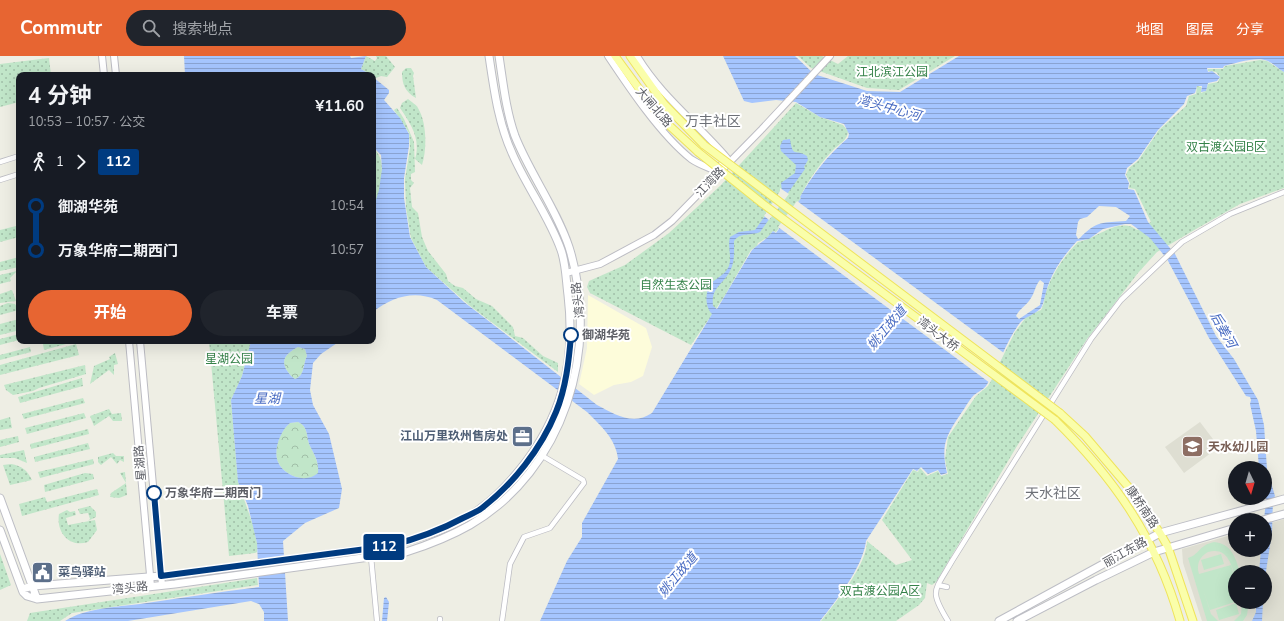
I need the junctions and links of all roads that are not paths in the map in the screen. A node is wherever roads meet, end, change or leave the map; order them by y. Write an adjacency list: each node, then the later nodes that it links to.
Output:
1 (102, 56): 10 (street)
2 (114, 56): 11 (street)
3 (489, 56): 20 (main road, 湾头路)
4 (499, 56): 19 (main road, 湾头路)
5 (608, 56): 8 (street)
6 (615, 56): 18 (main road, 大闸北路, bridge)
7 (630, 56): 17 (main road, 大闸北路, bridge)
8 (637, 56)
9 (830, 56): 19 (street, 江湾路)
10 (104, 72)
11 (116, 72)
12 (16, 157): 13 (street)
13 (0, 162)
14 (16, 175): 15 (street)
15 (0, 180)
16 (1284, 192): 43 (street)
17 (771, 195): 24 (main road, 湾头大桥, bridge)
18 (763, 204): 25 (main road, 湾头大桥, bridge)
19 (575, 271): 20 (street, 江湾路); 23 (main road, 湾头路)
20 (566, 273): 23 (main road, 湾头路)
21 (129, 344): 36 (street, 星湖路)
22 (140, 344): 37 (street, 星湖路)
23 (562, 405): 26 (main road, 湾头路); 40 (main road, 湾头路)
24 (1060, 413): 33 (main road, 康桥南路)
25 (1055, 420): 34 (main road, 康桥南路)
26 (541, 455): 39 (main road, 湾头路); 50 (street)
27 (0, 498): 44 (main road)
28 (1284, 499): 33 (main road, 丽江东路)
29 (1284, 514): 30 (main road)
30 (1272, 517)
31 (0, 530): 47 (main road)
32 (1228, 530): 35 (main road, 丽江东路)
33 (1160, 533): 34 (main road, 丽江东路); 35 (main road, 康桥南路)
34 (1148, 539): 38 (main road, 康桥南路); 52 (main road, 丽江东路)
35 (1168, 547): 38 (main road, 丽江东路); 55 (main road, 康桥南路)
36 (148, 549): 37 (street); 41 (street, 星湖路)
37 (159, 551): 40 (street, 星湖路)
38 (1154, 552): 53 (main road, 丽江东路); 54 (main road, 康桥南路)
39 (371, 557): 42 (main road, 湾头路); 49 (street)
40 (161, 576): 41 (main road, 湾头路); 42 (street, 星湖路)
41 (151, 577): 44 (main road, 湾头路); 45 (street, 星湖路)
42 (162, 585): 45 (main road, 湾头路)
43 (938, 585): 46 (street); 51 (street)
44 (33, 586): 47 (main road, 湾头路); 48 (main road)
45 (151, 586): 48 (main road, 湾头路)
46 (947, 587)
47 (22, 589): 48 (main road, 湾头路)
48 (37, 599)
49 (378, 621)
50 (502, 621)
51 (948, 621)
52 (1000, 621)
53 (1017, 621)
54 (1180, 621)
55 (1194, 621)

